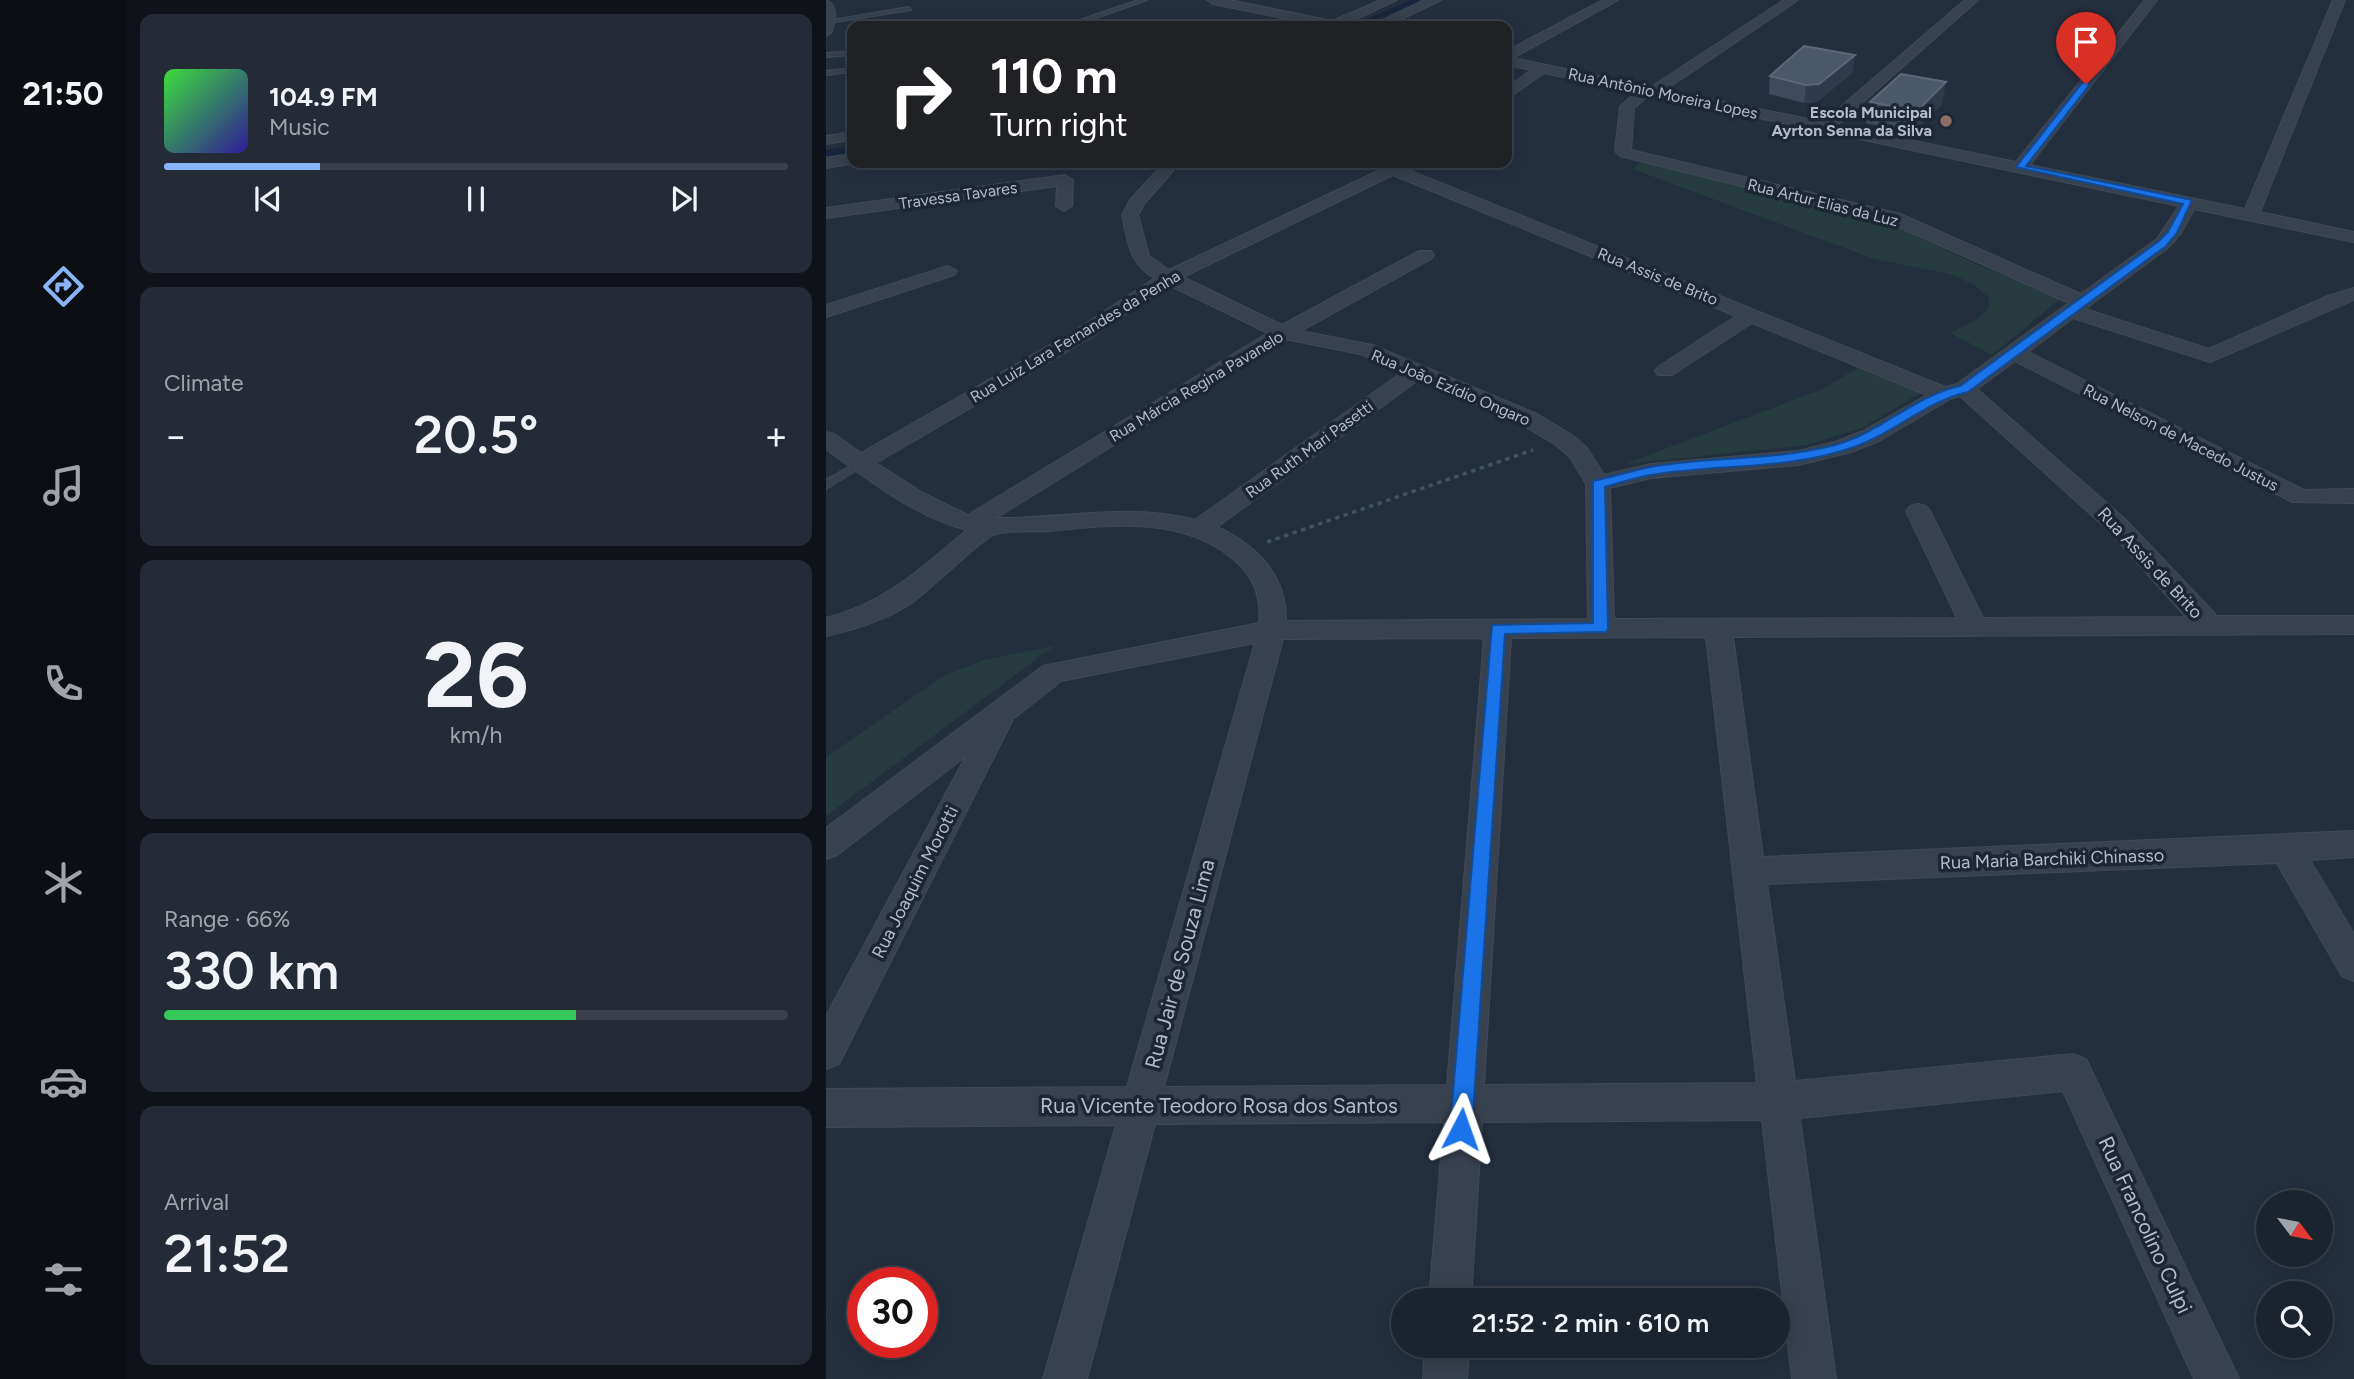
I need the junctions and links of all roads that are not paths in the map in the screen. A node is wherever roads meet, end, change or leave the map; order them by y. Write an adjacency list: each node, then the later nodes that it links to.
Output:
1 (1144, 0): 13 (lane)
2 (1214, 0): 14 (street)
3 (1391, 0): 15 (street)
4 (1436, 0): 16 (street)
5 (1612, 0): 21 (street)
6 (1792, 0): 26 (street)
7 (1972, 0): 28 (street)
8 (2151, 0): 33 (street)
9 (2339, 0): 40 (street)
10 (826, 4): 18 (street)
11 (909, 9): 12 (lane)
12 (851, 21)
13 (1081, 21)
14 (1311, 21)
15 (1345, 21)
16 (1388, 21)
17 (847, 22): 18 (lane)
18 (827, 26)
19 (847, 53): 20 (lane)
20 (826, 55)
21 (1512, 55)
22 (1512, 59): 23 (street, Rua Antônio Moreira Lopes)
23 (1542, 68): 26 (street, Rua Antônio Moreira Lopes); 27 (street)
24 (847, 71): 25 (lane)
25 (826, 73)
26 (1650, 90): 28 (street, Rua Antônio Moreira Lopes); 46 (street, Rua Artur Elias da Luz)
27 (1512, 91)
28 (1826, 127): 33 (street, Rua Antônio Moreira Lopes)
29 (847, 137): 30 (street)
30 (826, 139)
31 (847, 160): 32 (street)
32 (826, 163)
33 (2020, 167): 37 (street, Rua Antônio Moreira Lopes)
34 (1168, 168): 44 (street, Rua João Ezídio Ongaro)
35 (1396, 168): 44 (street, Rua Luiz Lara Fernandes da Penha)
36 (1405, 168): 48 (street, Rua Assis de Brito)
37 (2189, 202): 40 (street, Rua Antônio Moreira Lopes); 46 (street)
38 (1064, 206): 39 (street, Travessa Tavares)
39 (826, 213)
40 (2251, 215): 41 (street, Rua Antônio Moreira Lopes)
41 (2354, 237)
42 (1426, 255): 49 (street, Rua Márcia Regina Pavanelo)
43 (948, 271): 47 (street)
44 (1167, 278): 49 (street, Rua João Ezídio Ongaro); 55 (street, Rua Luiz Lara Fernandes da Penha)
45 (2354, 294): 46 (street)
46 (2075, 305): 50 (street)
47 (826, 311)
48 (1751, 315): 52 (street); 53 (street, Rua Assis de Brito)
49 (1282, 333): 51 (street, Rua João Ezídio Ongaro); 60 (street, Rua Márcia Regina Pavanelo)
50 (2015, 353): 53 (street); 58 (street, Rua Nelson de Macedo Justus)
51 (1419, 370): 56 (street, Rua João Ezídio Ongaro); 61 (street, Rua Ruth Mari Pasetti)
52 (1665, 371)
53 (1953, 391): 56 (street); 63 (street, Rua Assis de Brito)
54 (826, 439): 55 (street)
55 (861, 463): 57 (lane); 60 (street)
56 (1598, 484): 68 (street)
57 (826, 485)
58 (2354, 496)
59 (1918, 511): 65 (street)
60 (979, 525): 61 (street); 64 (street, Rua Márcia Regina Pavanelo)
61 (1198, 529): 69 (street, Rua Jair de Souza Lima)
62 (2354, 625): 63 (street)
63 (2210, 626): 65 (street)
64 (826, 627)
65 (1975, 627): 66 (street)
66 (1718, 628): 68 (street); 74 (street)
67 (1498, 629): 68 (street); 69 (street); 79 (street)
68 (1601, 629)
69 (1272, 630): 70 (street); 80 (street, Rua Jair de Souza Lima)
70 (1003, 711): 72 (street); 76 (street, Rua Joaquim Morotti)
71 (2354, 844): 73 (street, Rua Maria Barchiki Chinasso)
72 (826, 846)
73 (2286, 849): 74 (street, Rua Maria Barchiki Chinasso); 75 (street)
74 (1749, 871): 78 (street)
75 (2354, 965)
76 (826, 1052)
77 (2073, 1072): 78 (street, Rua Vicente Teodoro Rosa dos Santos); 87 (street, Rua Francolino Culpi)
78 (1779, 1101): 79 (street, Rua Vicente Teodoro Rosa dos Santos); 86 (street)
79 (1463, 1104): 80 (street, Rua Vicente Teodoro Rosa dos Santos); 82 (street)
80 (1140, 1106): 81 (street, Rua Vicente Teodoro Rosa dos Santos); 84 (street, Rua Jair de Souza Lima)
81 (826, 1108)
82 (1451, 1288)
83 (1446, 1358): 85 (street)
84 (1065, 1379)
85 (1445, 1379)
86 (1814, 1379)
87 (2217, 1379)

